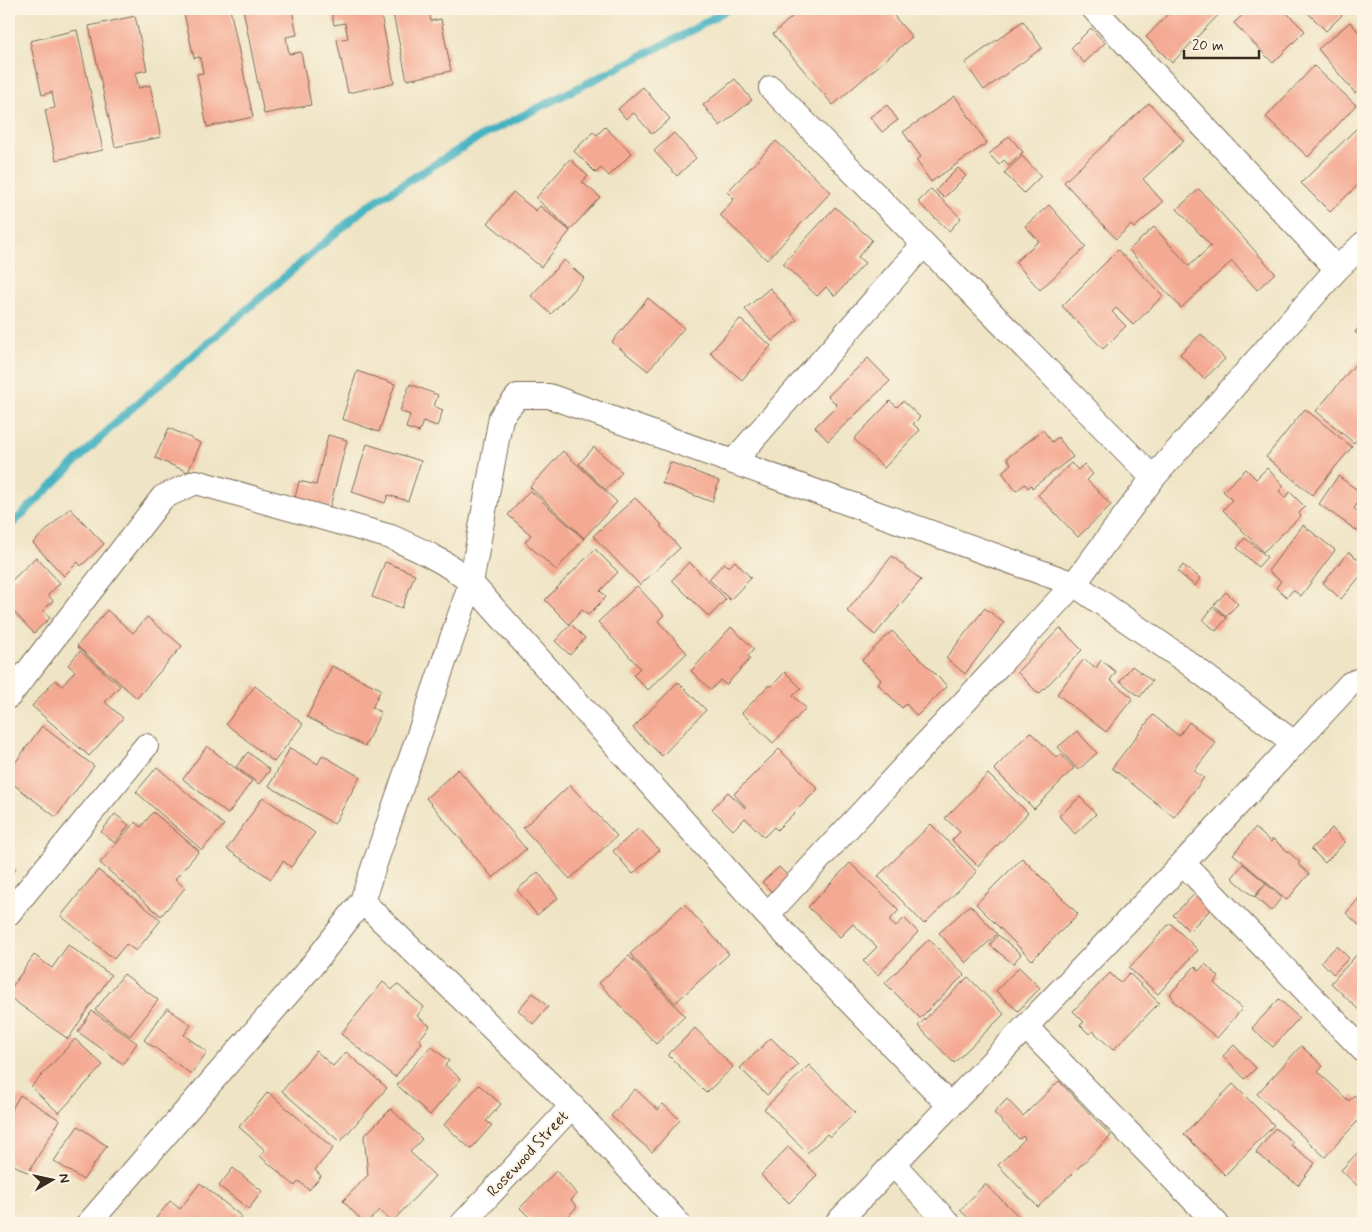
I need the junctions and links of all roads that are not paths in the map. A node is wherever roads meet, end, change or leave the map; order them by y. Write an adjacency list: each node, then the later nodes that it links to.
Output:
1 (1094, 9): 5 (street)
2 (772, 88): 3 (street)
3 (924, 244): 6 (street); 7 (street)
4 (1363, 244): 5 (street)
5 (1336, 269): 7 (street)
6 (733, 462): 8 (street); 9 (street)
7 (1153, 478): 9 (street)
8 (472, 583): 11 (street); 15 (street); 17 (street)
9 (1074, 584): 12 (street); 17 (street)
10 (1363, 679): 12 (street)
11 (9, 696)
12 (1294, 744): 14 (street)
13 (146, 746): 16 (street)
14 (1183, 863): 18 (street); 19 (street)
15 (362, 901): 20 (street); 23 (street)
16 (9, 913)
17 (767, 916): 21 (street)
18 (1026, 1027): 21 (street); 28 (street)
19 (1363, 1050)
20 (572, 1106): 24 (street, Rosewood Street); 25 (street)
21 (950, 1106): 22 (street)
22 (894, 1165): 26 (street); 27 (street)
23 (89, 1223)
24 (463, 1223)
25 (678, 1223)
26 (837, 1223)
27 (948, 1223)
28 (1216, 1223)

